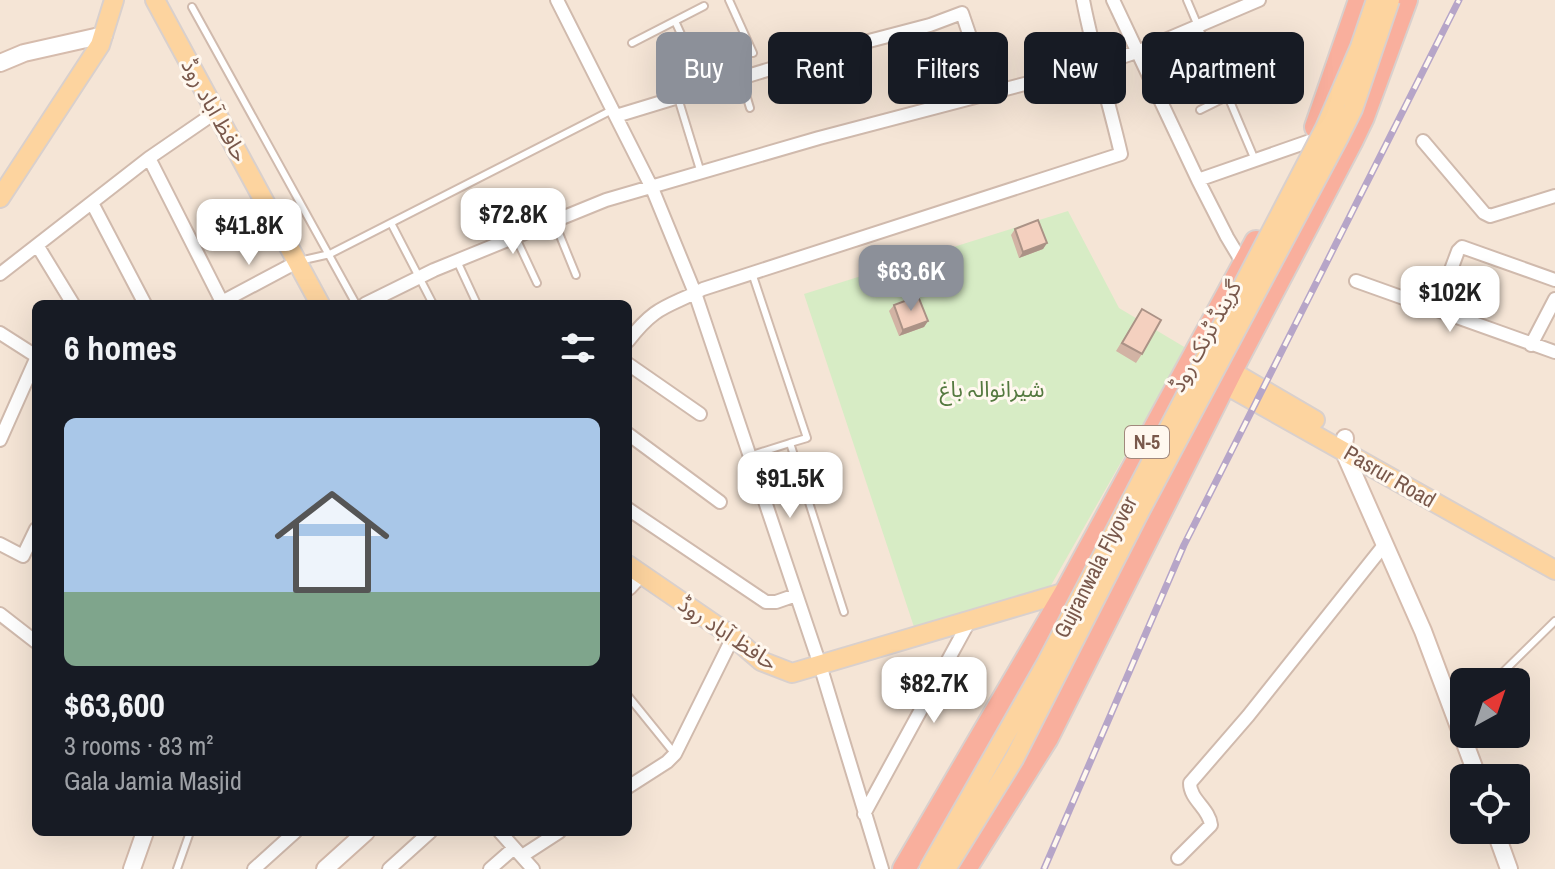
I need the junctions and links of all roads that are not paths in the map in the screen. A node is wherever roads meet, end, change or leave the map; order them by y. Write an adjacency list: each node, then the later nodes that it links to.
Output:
1 (114, 0): 22 (main road)
2 (155, 0): 39 (main road, حافظ آباد روڈ)
3 (557, 0): 40 (street)
4 (729, 0): 26 (lane)
5 (1083, 0): 20 (street)
6 (1113, 0): 25 (street)
7 (1187, 0): 16 (lane)
8 (1259, 0): 16 (street)
9 (1360, 0): 41 (highway, گرینڈ ٹرنک روڈ / N-5)
10 (1376, 0): 135 (main road, Gujranwala Flyover, bridge)
11 (1390, 0): 136 (main road, Gujranwala Flyover, bridge)
12 (1406, 0): 66 (highway, گرینڈ ٹرنک روڈ / N-5)
13 (704, 6): 15 (lane)
14 (192, 7): 55 (lane)
15 (675, 21): 17 (lane); 24 (lane)
16 (1198, 25): 21 (lane); 25 (street)
17 (680, 32)
18 (905, 32): 19 (street)
19 (968, 32)
20 (1090, 32)
21 (1201, 32)
22 (104, 35): 28 (main road); 49 (main road)
23 (888, 37): 29 (street)
24 (632, 43)
25 (1137, 52): 27 (street); 46 (street)
26 (753, 53)
27 (1126, 56)
28 (0, 63)
29 (752, 75)
30 (656, 103): 40 (street)
31 (680, 104): 45 (lane)
32 (749, 104): 37 (lane)
33 (945, 104): 45 (street)
34 (1110, 104): 59 (street)
35 (1213, 104): 38 (lane)
36 (1231, 104): 44 (lane)
37 (750, 108)
38 (1200, 110)
39 (216, 112): 43 (street); 57 (main road, حافظ آباد روڈ)
40 (614, 113): 47 (street); 52 (lane)
41 (1310, 141): 44 (street); 58 (highway, گرینڈ ٹرنک روڈ / N-5)
42 (1423, 141): 48 (street)
43 (149, 158): 50 (street); 71 (street)
44 (1255, 160): 46 (street)
45 (701, 173): 47 (street)
46 (1198, 180): 58 (street)
47 (652, 188): 51 (street); 67 (street)
48 (1555, 196)
49 (0, 198)
50 (92, 203): 54 (street); 70 (street)
51 (554, 221): 53 (street); 61 (lane)
52 (391, 223): 55 (lane); 62 (lane)
53 (515, 236): 56 (street); 65 (lane)
54 (37, 245): 60 (street); 69 (street)
55 (330, 254): 57 (lane); 74 (lane)
56 (457, 261): 62 (street); 77 (lane)
57 (297, 262): 72 (street); 73 (main road, حافظ آباد روڈ)
58 (1243, 266): 66 (street); 101 (highway, گرینڈ ٹرنک روڈ / N-5)
59 (752, 273): 67 (street); 90 (lane)
60 (0, 274)
61 (576, 275)
62 (420, 277): 75 (street); 76 (lane)
63 (1555, 280): 78 (street)
64 (1356, 281): 78 (street)
65 (537, 283)
66 (1276, 283): 86 (highway, گرینڈ ٹرنک روڈ / N-5)
67 (695, 293): 80 (street); 92 (street)
68 (1555, 299): 81 (street)
69 (71, 300)
70 (143, 300)
71 (219, 300)
72 (226, 300)
73 (318, 300)
74 (354, 300)
75 (373, 300)
76 (431, 300)
77 (475, 300)
78 (1436, 310): 81 (street)
79 (0, 333): 83 (street)
80 (632, 336)
81 (1531, 345): 82 (street)
82 (1555, 352)
83 (32, 354)
84 (32, 366): 89 (street)
85 (632, 367): 87 (street)
86 (1228, 378): 91 (main road, Pasrur Road); 137 (highway, گرینڈ ٹرنک روڈ / N-5)
87 (700, 414)
88 (632, 437): 93 (street)
89 (0, 440)
90 (790, 443): 92 (lane); 103 (lane)
91 (1344, 444): 97 (main road); 98 (main road, Pasrur Road); 99 (main road, Pasrur Road)
92 (749, 456): 102 (street)
93 (720, 502)
94 (632, 512): 102 (street)
95 (32, 537): 96 (street)
96 (0, 544)
97 (1385, 544): 111 (main road); 125 (street)
98 (1555, 556)
99 (1555, 570)
100 (632, 576): 107 (main road, حافظ آباد روڈ)
101 (1066, 592): 105 (main road, حافظ آباد روڈ); 134 (highway, گرینڈ ٹرنک روڈ / N-5)
102 (796, 595): 109 (street)
103 (844, 612)
104 (0, 614): 108 (street)
105 (971, 618): 109 (main road, حافظ آباد روڈ); 115 (street)
106 (1555, 621): 110 (lane)
107 (733, 637): 109 (main road, حافظ آباد روڈ); 113 (street)
108 (32, 639)
109 (820, 665): 115 (street)
110 (1507, 668)
111 (1450, 692)
112 (632, 701): 113 (lane)
113 (675, 754): 114 (street)
114 (632, 784)
115 (864, 814): 133 (street)
116 (144, 836): 126 (main road)
117 (189, 836): 127 (lane)
118 (291, 836): 128 (street)
119 (362, 836): 129 (main road)
120 (426, 836): 130 (street)
121 (504, 836): 124 (street)
122 (551, 836): 124 (street)
123 (1500, 844): 138 (main road)
124 (518, 852): 131 (street); 132 (street)
125 (1178, 858)
126 (132, 869)
127 (177, 869)
128 (254, 869)
129 (325, 869)
130 (389, 869)
131 (490, 869)
132 (533, 869)
133 (882, 869)
134 (904, 869)
135 (929, 869)
136 (946, 869)
137 (965, 869)
138 (1509, 869)

